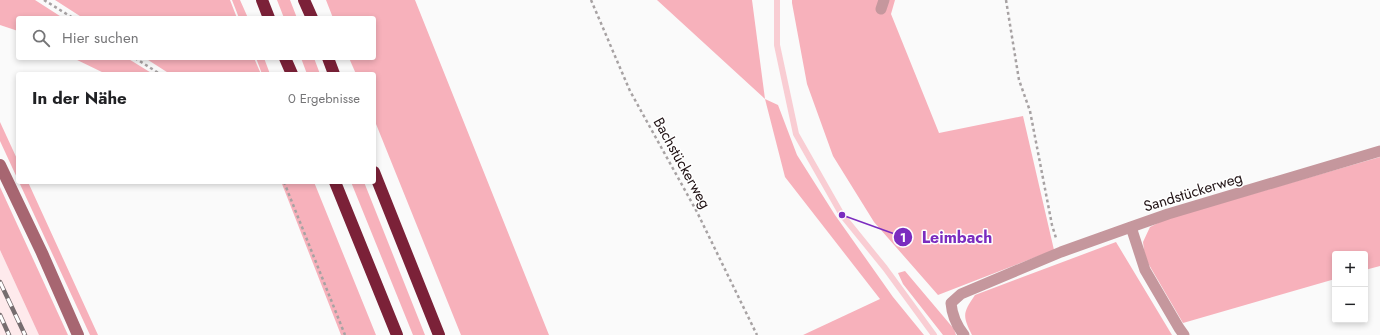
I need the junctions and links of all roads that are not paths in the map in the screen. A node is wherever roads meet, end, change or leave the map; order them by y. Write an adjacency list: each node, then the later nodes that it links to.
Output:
1 (262, 0): 3 (highway)
2 (304, 0): 4 (highway)
3 (268, 16)
4 (311, 16)
5 (286, 60): 7 (highway)
6 (329, 60): 8 (highway)
7 (291, 72)
8 (333, 72)
9 (1380, 151): 13 (lane, Sandstückerweg)
10 (0, 165): 14 (main road)
11 (376, 177): 16 (highway)
12 (336, 184): 15 (highway)
13 (1131, 227): 17 (lane); 18 (lane, Sandstückerweg)
14 (78, 335)
15 (397, 335)
16 (440, 335)
17 (964, 335)
18 (1184, 335)

